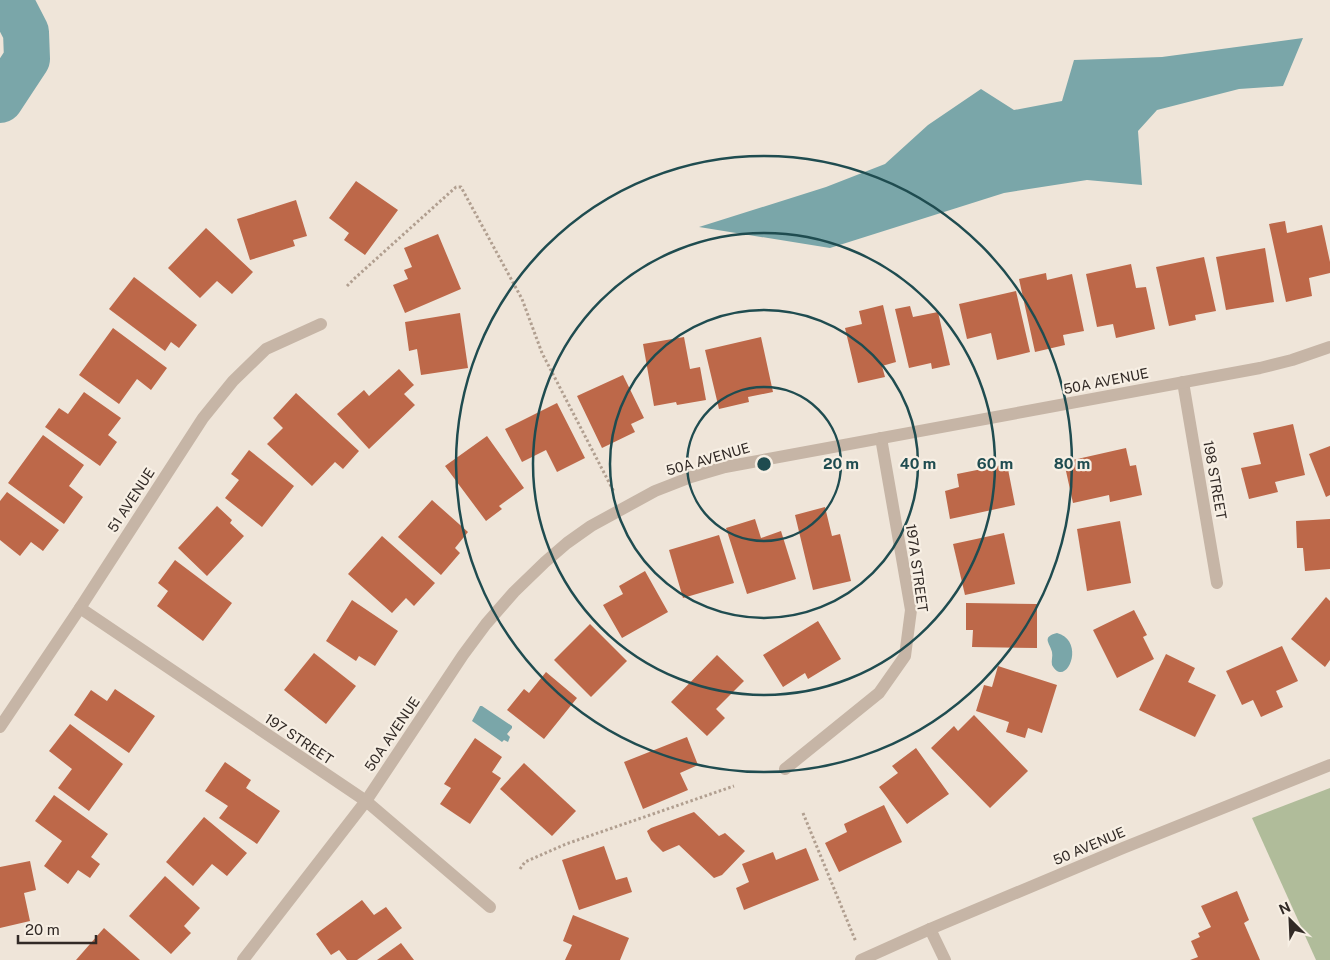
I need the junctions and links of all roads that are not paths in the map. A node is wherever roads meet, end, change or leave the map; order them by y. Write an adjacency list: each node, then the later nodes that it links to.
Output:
1 (321, 324): 6 (street, 51 AVENUE)
2 (1330, 347): 3 (street, 50A AVENUE)
3 (1183, 382): 4 (street, 50A AVENUE); 5 (street, 198 STREET)
4 (881, 438): 9 (street, 197A STREET); 10 (street, 50A AVENUE)
5 (1217, 583)
6 (80, 608): 7 (street, 51 AVENUE); 10 (street, 197 STREET)
7 (0, 727)
8 (1330, 765): 12 (street, 50 AVENUE)
9 (785, 769)
10 (366, 801): 11 (street, 197 STREET); 13 (street, 50A AVENUE)
11 (490, 907)
12 (930, 929): 14 (street, 50 AVENUE); 15 (street)
13 (243, 960)
14 (861, 960)
15 (944, 960)

